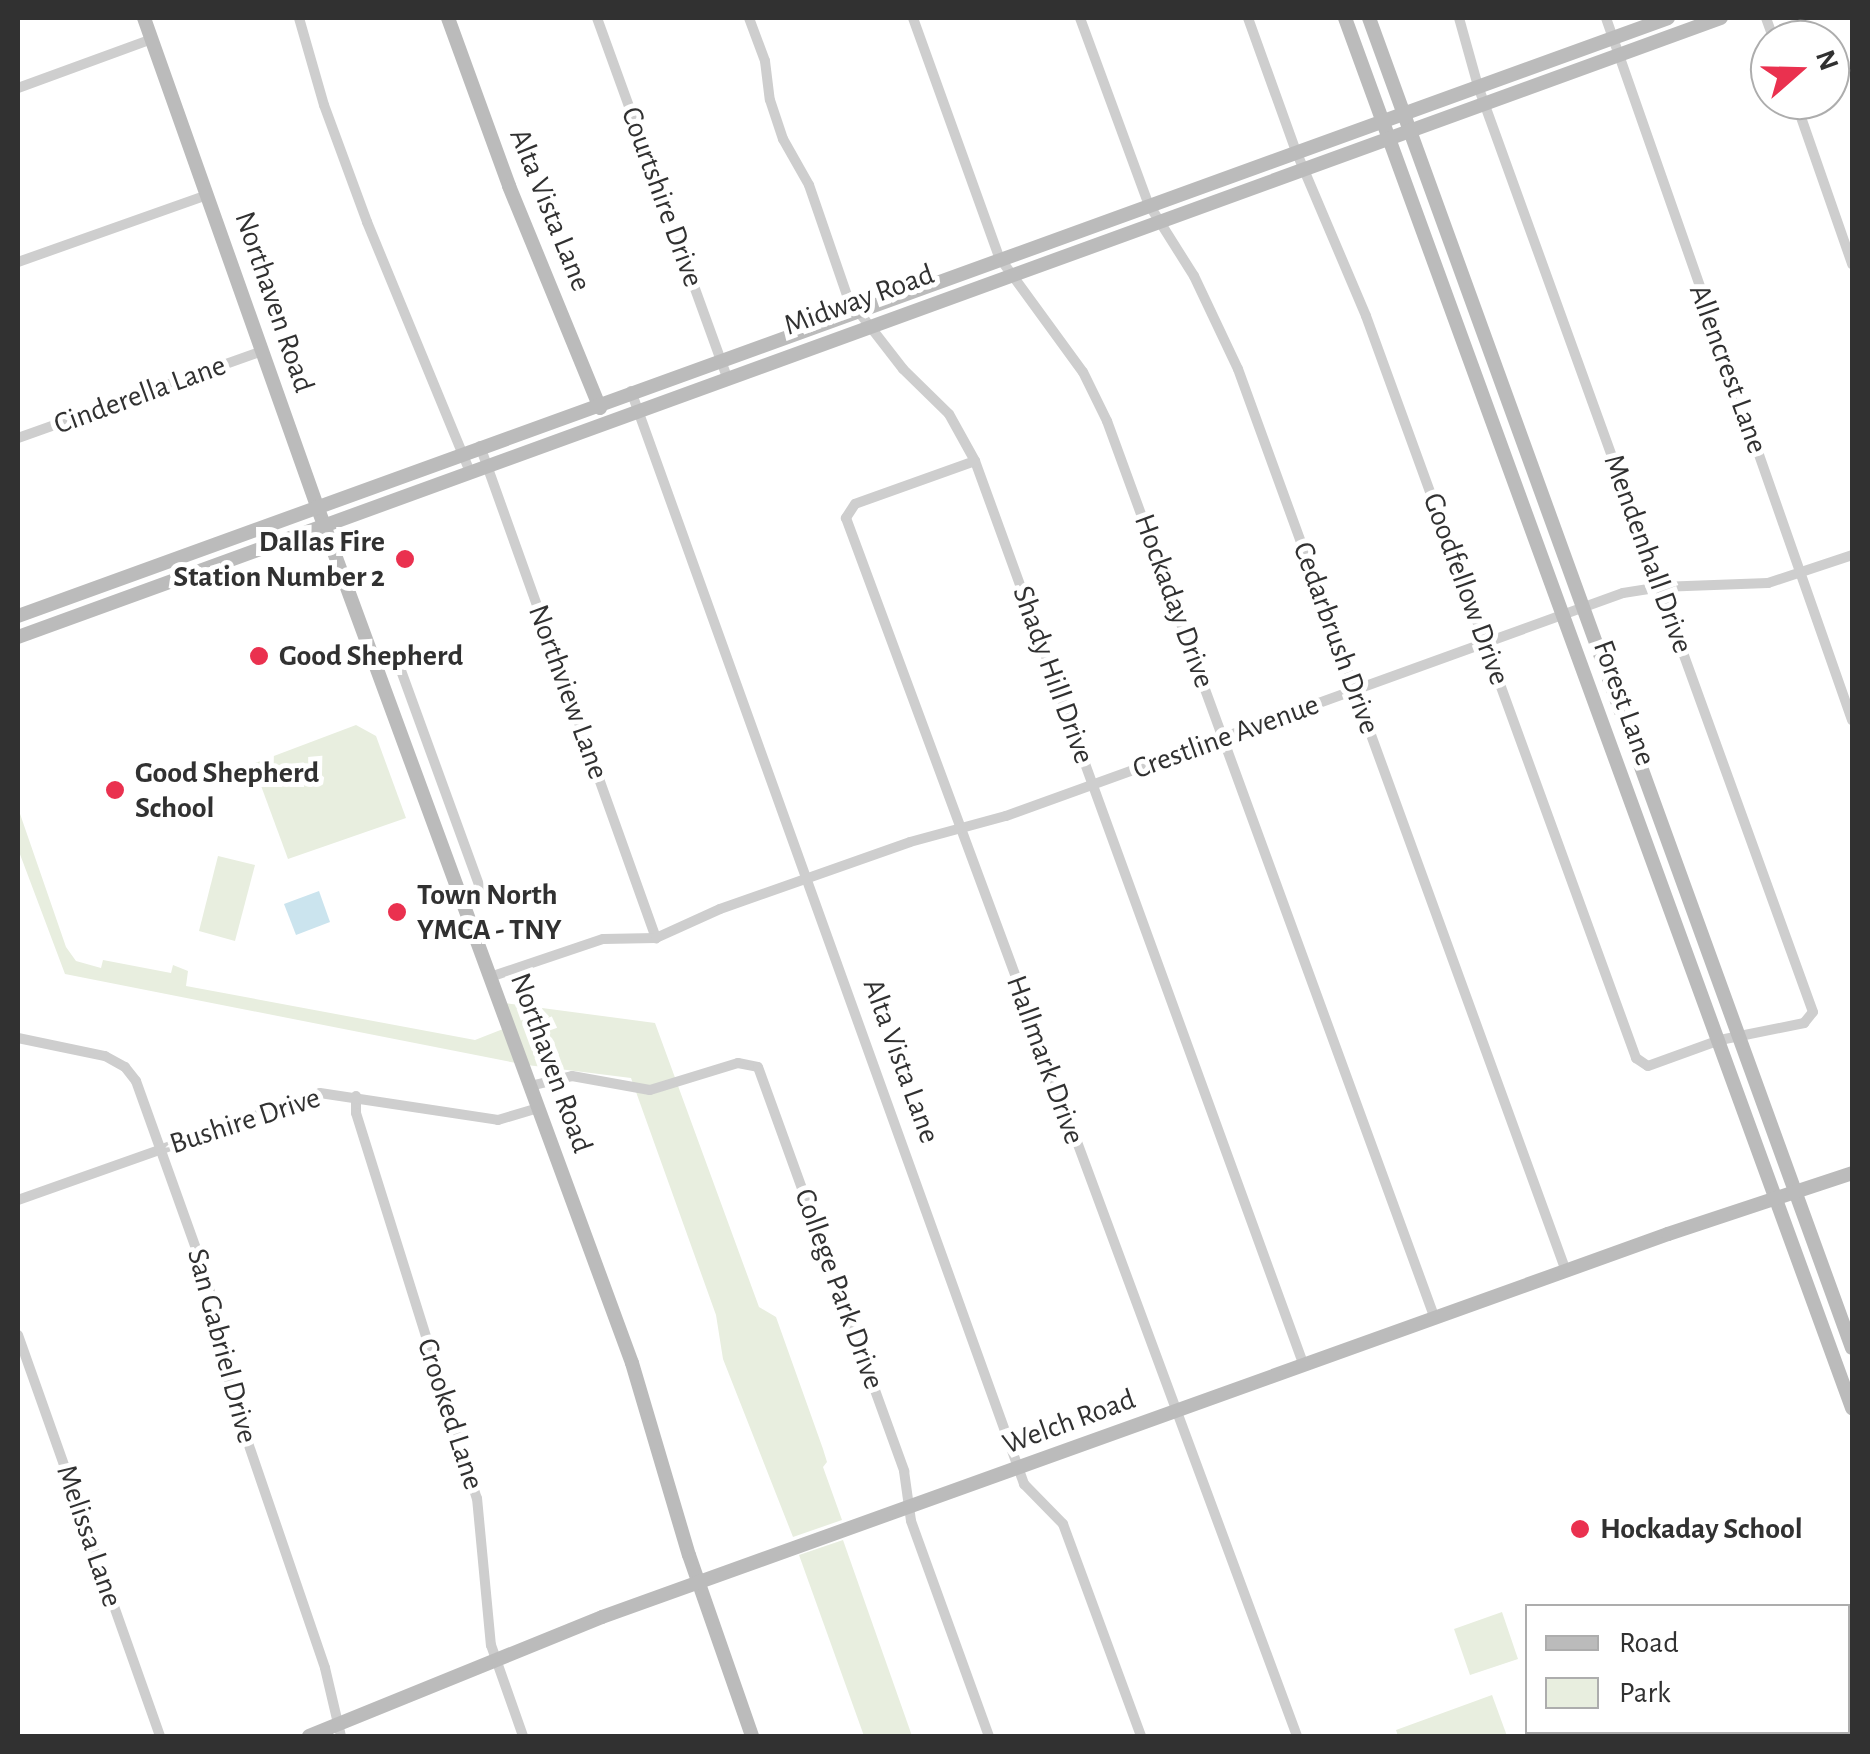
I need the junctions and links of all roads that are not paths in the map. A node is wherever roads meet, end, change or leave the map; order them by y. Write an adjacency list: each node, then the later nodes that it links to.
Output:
1 (144, 18): 16 (main road, Northaven Road)
2 (299, 18): 46 (street)
3 (448, 18): 41 (main road, Alta Vista Lane)
4 (596, 18): 38 (street, Courtshire Drive)
5 (749, 18): 35 (street, Shady Hill Drive)
6 (913, 18): 31 (street, Hockaday Drive)
7 (1080, 18): 29 (street, Cedarbrush Drive)
8 (1248, 18): 26 (street, Goodfellow Drive)
9 (1346, 18): 22 (main road, Forest Lane)
10 (1369, 18): 21 (main road, Forest Lane)
11 (1459, 18): 18 (street, Mendenhall Drive)
12 (1606, 18): 15 (street, Allencrest Lane)
13 (1668, 18): 15 (main road, Midway Road)
14 (1721, 18): 17 (main road, Midway Road)
15 (1611, 38): 17 (street, Allencrest Lane); 18 (main road, Midway Road)
16 (152, 39): 19 (street); 28 (main road, Northaven Road)
17 (1617, 55): 20 (main road, Midway Road); 53 (street, Allencrest Lane)
18 (1478, 86): 20 (street, Mendenhall Drive); 21 (main road, Midway Road)
19 (18, 88)
20 (1484, 102): 24 (main road, Midway Road); 54 (street, Mendenhall Drive)
21 (1404, 112): 22 (main road, Midway Road); 24 (main road, Forest Lane)
22 (1383, 120): 25 (main road, Forest Lane); 26 (main road, Midway Road)
23 (1802, 120): 33 (street)
24 (1410, 128): 25 (main road, Midway Road); 55 (main road, Forest Lane)
25 (1389, 136): 27 (main road, Midway Road); 56 (main road, Forest Lane)
26 (1296, 151): 27 (street, Goodfellow Drive); 29 (main road, Midway Road)
27 (1304, 167): 30 (main road, Midway Road); 59 (street, Goodfellow Drive)
28 (207, 195): 32 (street); 37 (main road, Northaven Road)
29 (1148, 203): 30 (street, Cedarbrush Drive); 31 (main road, Midway Road)
30 (1159, 220): 34 (main road, Midway Road); 61 (street, Cedarbrush Drive)
31 (1000, 257): 34 (street, Hockaday Drive); 35 (main road, Midway Road)
32 (18, 262)
33 (1852, 264)
34 (1012, 273): 36 (main road, Midway Road); 65 (street, Hockaday Drive)
35 (857, 308): 36 (street, Shady Hill Drive); 38 (main road, Midway Road)
36 (871, 326): 39 (main road, Midway Road); 47 (street, Shady Hill Drive)
37 (262, 351): 44 (street, Cinderella Lane); 50 (main road, Northaven Road)
38 (720, 358): 39 (street, Courtshire Drive); 40 (main road, Midway Road)
39 (727, 378): 42 (main road, Midway Road)
40 (631, 390): 41 (main road, Midway Road); 42 (street, Alta Vista Lane)
41 (598, 403): 43 (main road, Alta Vista Lane); 45 (main road, Midway Road)
42 (638, 410): 43 (main road, Midway Road); 70 (street, Alta Vista Lane)
43 (605, 422): 48 (main road, Midway Road)
44 (18, 438)
45 (480, 446): 46 (main road, Midway Road); 48 (street, Northview Lane)
46 (463, 452): 49 (street); 50 (main road, Midway Road)
47 (974, 461): 66 (street, Shady Hill Drive); 67 (street, Hallmark Drive)
48 (487, 465): 49 (main road, Midway Road); 72 (street, Northview Lane)
49 (470, 472): 51 (main road, Midway Road)
50 (317, 506): 51 (main road, Northaven Road); 57 (main road, Midway Road)
51 (324, 525): 58 (main road, Midway Road); 63 (main road, Northaven Road)
52 (1852, 555): 53 (street, Crestline Avenue)
53 (1800, 573): 54 (street, Crestline Avenue); 64 (street, Allencrest Lane)
54 (1660, 587): 55 (street, Crestline Avenue); 74 (street, Mendenhall Drive)
55 (1584, 607): 56 (street, Crestline Avenue); 74 (main road, Forest Lane)
56 (1562, 615): 59 (street, Crestline Avenue); 76 (main road, Forest Lane)
57 (18, 616)
58 (18, 636)
59 (1486, 643): 61 (street, Crestline Avenue); 76 (street, Goodfellow Drive)
60 (399, 665): 62 (street)
61 (1355, 690): 65 (street, Crestline Avenue); 85 (street, Cedarbrush Drive)
62 (416, 712): 63 (street); 68 (street)
63 (395, 719): 69 (main road, Northaven Road)
64 (1852, 720)
65 (1224, 738): 66 (street, Crestline Avenue); 86 (street, Hockaday Drive)
66 (1093, 785): 67 (street, Crestline Avenue); 89 (street, Shady Hill Drive)
67 (960, 829): 70 (street, Crestline Avenue); 91 (street, Hallmark Drive)
68 (470, 863): 69 (street); 71 (street)
69 (451, 869): 73 (main road, Northaven Road)
70 (807, 879): 72 (street, Crestline Avenue); 92 (street, Alta Vista Lane)
71 (482, 896)
72 (656, 938): 73 (street, Crestline Avenue)
73 (490, 977): 77 (main road, Northaven Road)
74 (1740, 1037): 76 (street, Goodfellow Drive); 82 (main road, Forest Lane)
75 (18, 1038): 80 (street, San Gabriel Drive)
76 (1720, 1040): 83 (main road, Forest Lane)
77 (530, 1086): 79 (main road, Northaven Road); 93 (street, College Park Drive)
78 (356, 1096): 79 (street, Bushire Drive); 80 (street, Bushire Drive); 95 (street, Crooked Lane)
79 (538, 1108): 94 (main road, Northaven Road)
80 (161, 1149): 84 (street, Bushire Drive); 96 (street, San Gabriel Drive)
81 (1852, 1173): 82 (main road, Welch Road)
82 (1798, 1192): 83 (main road, Welch Road); 88 (main road, Forest Lane)
83 (1776, 1198): 85 (main road, Welch Road); 90 (main road, Forest Lane)
84 (18, 1200)
85 (1566, 1271): 86 (main road, Welch Road)
86 (1435, 1319): 89 (main road, Welch Road)
87 (18, 1335): 97 (street, Melissa Lane)
88 (1852, 1348)
89 (1304, 1366): 91 (main road, Welch Road)
90 (1852, 1406)
91 (1179, 1412): 92 (main road, Welch Road); 103 (street, Hallmark Drive)
92 (1018, 1469): 93 (main road, Welch Road); 102 (street, Alta Vista Lane)
93 (908, 1509): 94 (main road, Welch Road); 101 (street, College Park Drive)
94 (698, 1584): 95 (main road, Welch Road); 100 (main road, Northaven Road)
95 (496, 1660): 96 (main road, Welch Road); 99 (street, Crooked Lane)
96 (340, 1731): 98 (main road, Welch Road)
97 (160, 1736)
98 (309, 1736)
99 (523, 1736)
100 (752, 1736)
101 (989, 1736)
102 (1141, 1736)
103 (1297, 1736)

